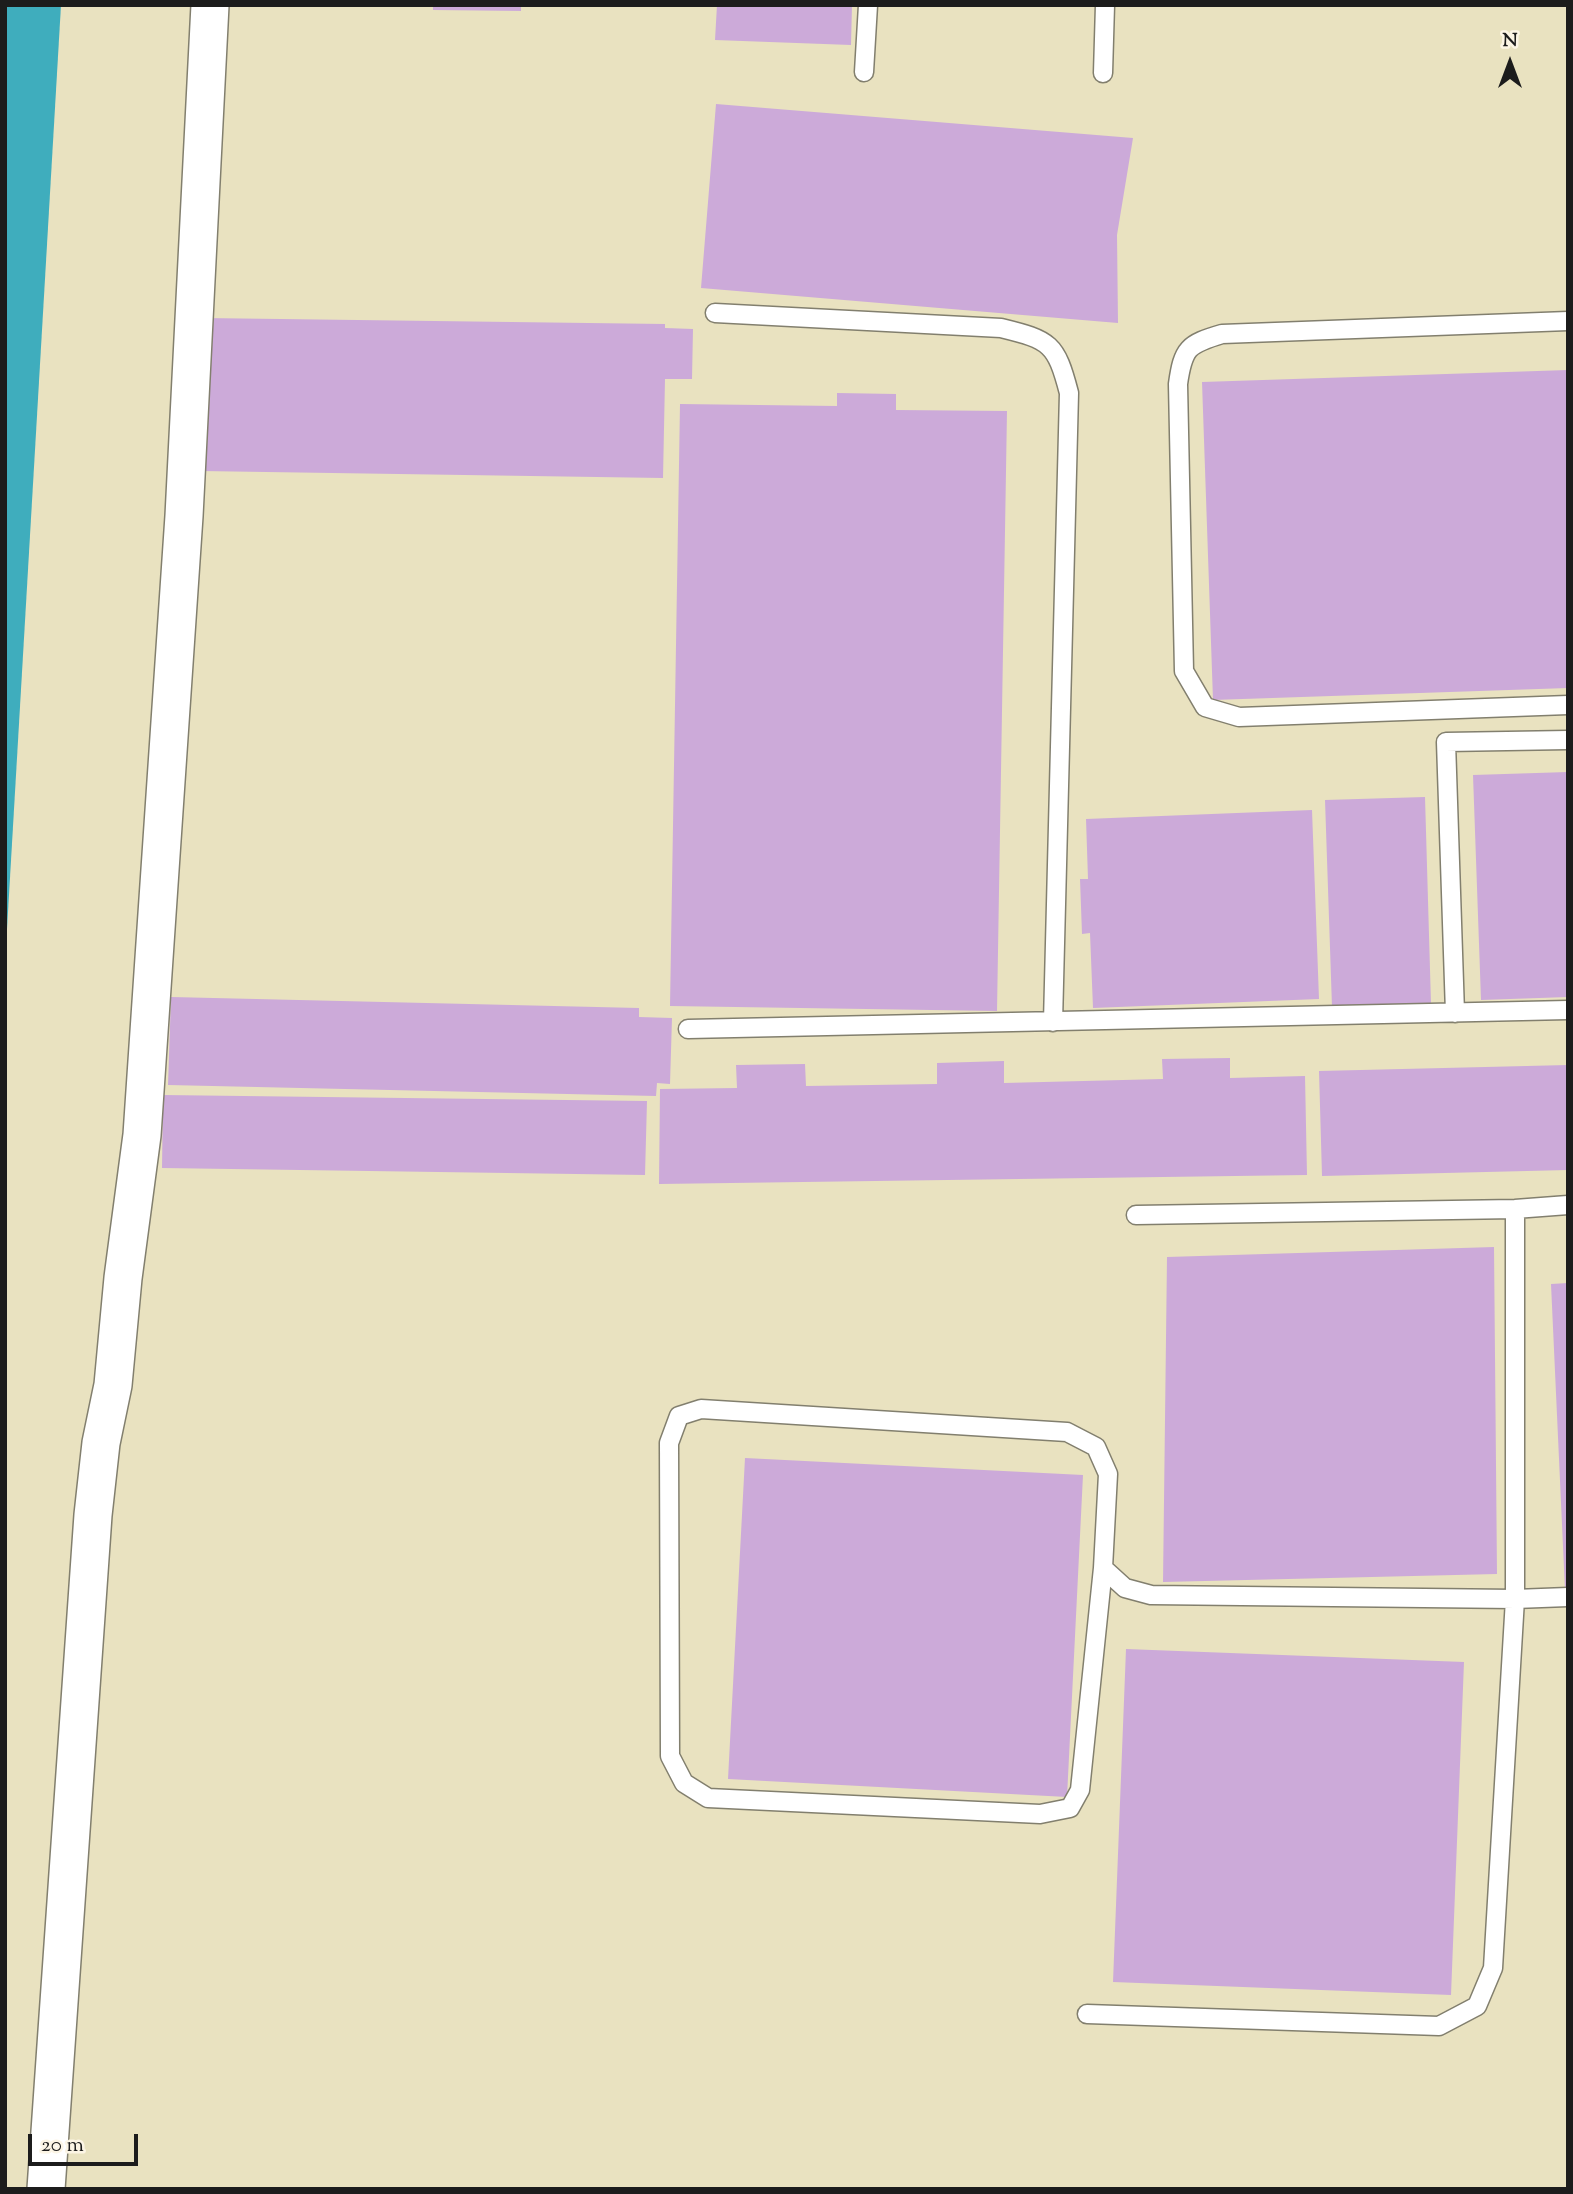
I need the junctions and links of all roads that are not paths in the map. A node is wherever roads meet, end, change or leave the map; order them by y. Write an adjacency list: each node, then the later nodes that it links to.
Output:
1 (210, 5): 21 (street)
2 (868, 5): 4 (lane)
3 (1105, 5): 5 (lane)
4 (864, 72)
5 (1103, 73)
6 (715, 313): 12 (lane)
7 (1568, 321): 8 (lane)
8 (1568, 705)
9 (1568, 740): 11 (lane)
10 (1568, 1010): 11 (lane)
11 (1455, 1013): 12 (lane)
12 (1053, 1022): 13 (lane)
13 (688, 1029)
14 (1568, 1205): 15 (lane)
15 (1515, 1209): 16 (lane); 19 (lane)
16 (1136, 1215)
17 (1103, 1568): 17 (lane); 19 (lane)
18 (1568, 1597): 19 (lane)
19 (1514, 1599): 20 (lane)
20 (1087, 2014)
21 (46, 2189)

